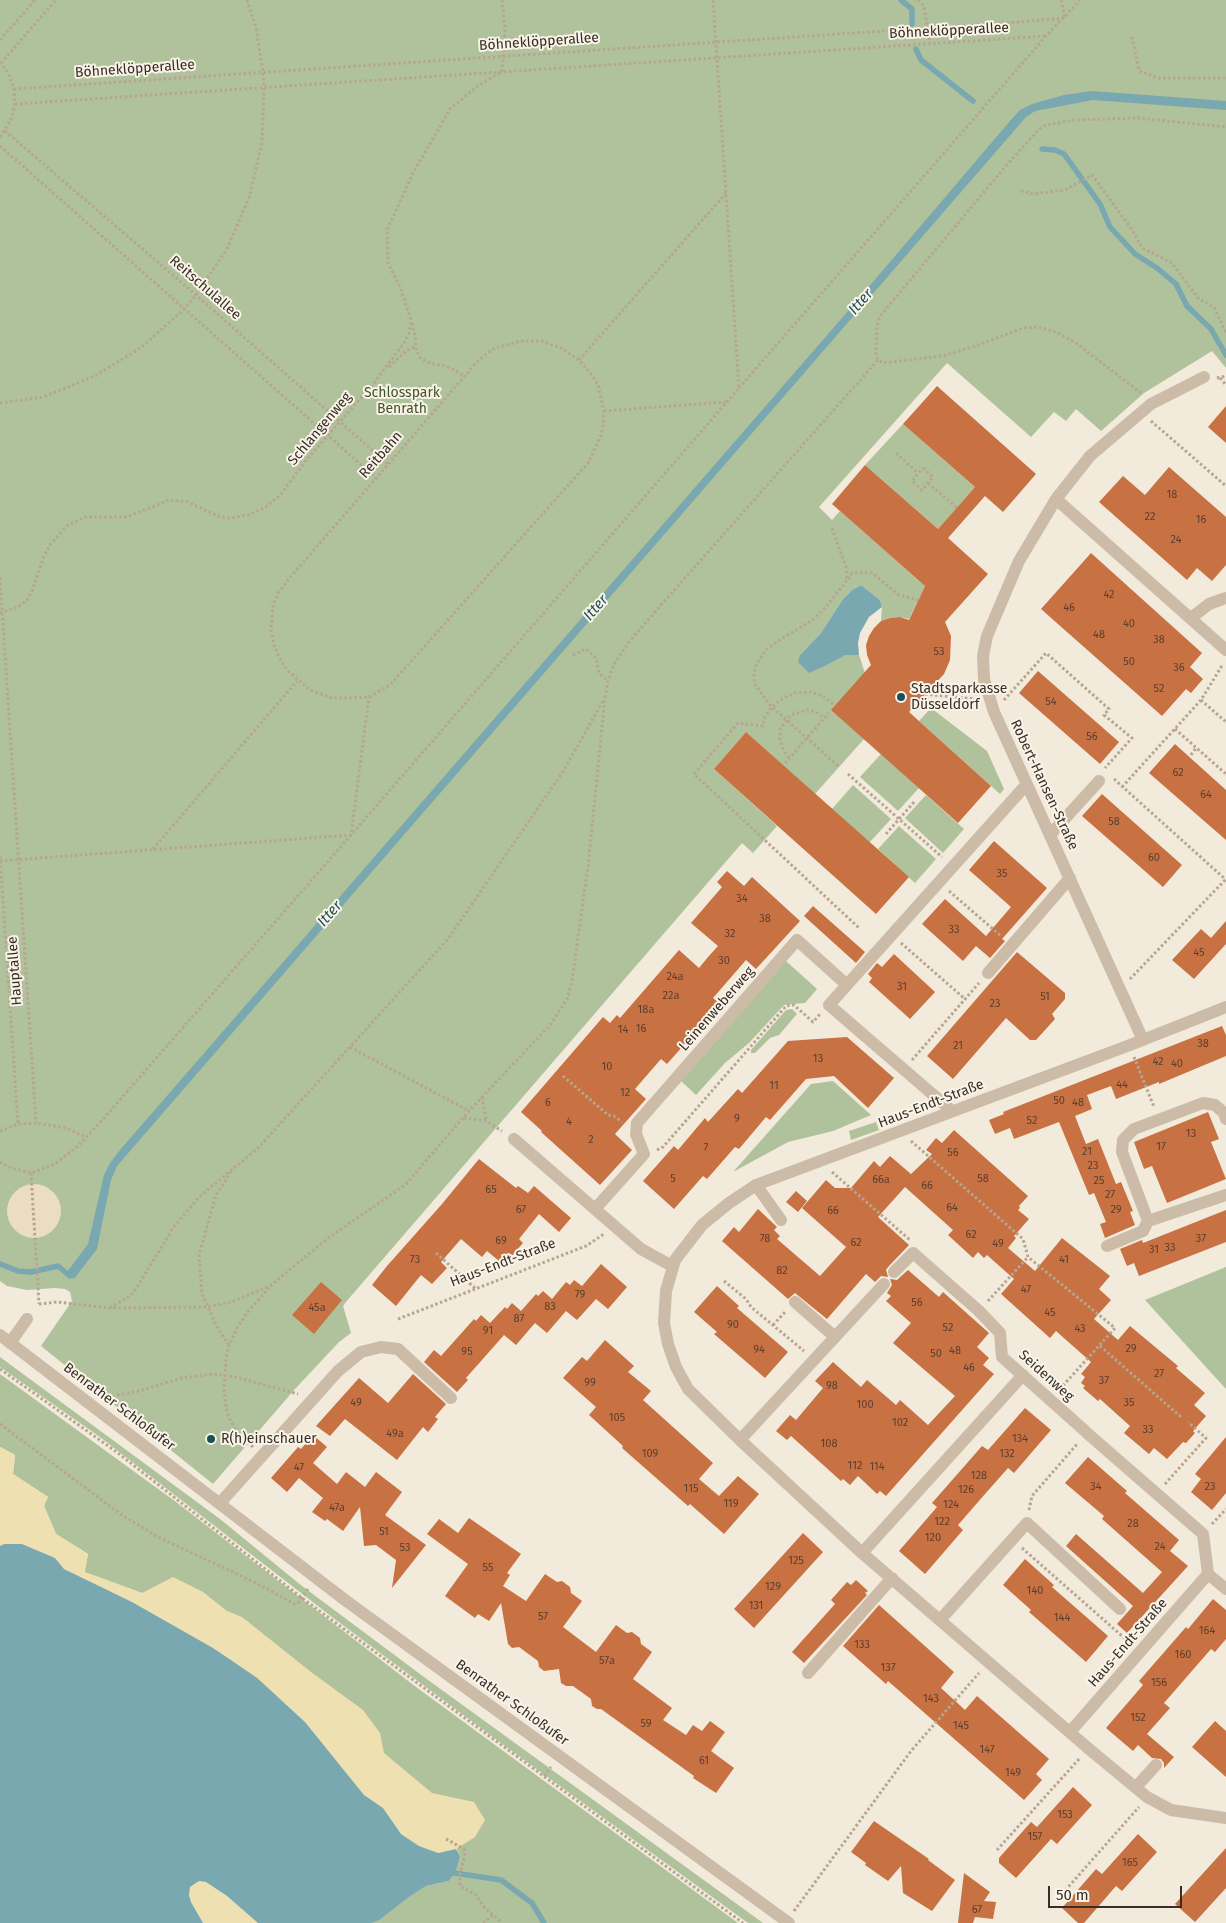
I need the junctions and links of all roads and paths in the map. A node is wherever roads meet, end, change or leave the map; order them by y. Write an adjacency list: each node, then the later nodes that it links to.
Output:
1 (35, 0): 13 (path)
2 (56, 0): 18 (path)
3 (246, 0): 19 (path)
4 (502, 0): 16 (path)
5 (713, 0): 14 (path)
6 (918, 0): 10 (path)
7 (1061, 0): 9 (path)
8 (1080, 0): 9 (path)
9 (1065, 18): 10 (path, Böhneklöpperallee); 11 (path)
10 (928, 28): 14 (path, Böhneklöpperallee); 15 (path)
11 (1046, 36): 15 (path, Böhneklöpperallee); 43 (path)
12 (1132, 38): 21 (path)
13 (0, 40)
14 (716, 42): 16 (path, Böhneklöpperallee); 17 (path)
15 (930, 43): 17 (path, Böhneklöpperallee)
16 (502, 56): 19 (path, Böhneklöpperallee); 20 (path)
17 (718, 57): 20 (path, Böhneklöpperallee); 30 (path)
18 (0, 63): 23 (path)
19 (263, 72): 22 (path); 23 (path, Böhneklöpperallee)
20 (502, 72): 22 (path, Böhneklöpperallee); 33 (path)
21 (1226, 78)
22 (264, 88): 24 (path, Böhneklöpperallee); 31 (path)
23 (14, 89): 24 (path)
24 (15, 104): 26 (path)
25 (1226, 127): 37 (path)
26 (5, 131): 27 (path); 31 (path, Reitschulallee)
27 (0, 137)
28 (0, 146): 32 (path)
29 (1021, 191): 34 (path)
30 (727, 192): 36 (path); 43 (path)
31 (196, 295): 32 (path); 48 (path, Reitschulallee)
32 (184, 309): 45 (path); 49 (path)
33 (411, 320): 35 (path); 38 (path, Schlangenweg)
34 (1226, 332)
35 (416, 346): 38 (path); 39 (path)
36 (579, 360): 39 (path, Reitbahn); 47 (path, Reitbahn)
37 (878, 360): 46 (path); 69 (path)
38 (382, 374): 48 (path, Schlangenweg)
39 (465, 376): 51 (path, Reitbahn)
40 (1204, 377): 46 (street, Robert-Hansen-Straße)
41 (1220, 378): 42 (path)
42 (1226, 385)
43 (739, 388): 44 (path)
44 (727, 402): 47 (path); 96 (path)
45 (0, 403)
46 (1146, 408): 55 (path); 56 (street, Robert-Hansen-Straße)
47 (604, 411): 71 (path, Reitbahn)
48 (340, 423): 49 (path, Schlangenweg); 51 (path, Reitschulallee)
49 (328, 435): 53 (path); 63 (path, Schlangenweg)
50 (896, 453): 52 (path)
51 (388, 464): 53 (path, Reitbahn)
52 (918, 473): 54 (path); 54 (path)
53 (376, 478): 68 (path, Reitbahn)
54 (928, 483): 57 (path)
55 (1226, 486)
56 (1056, 498): 64 (street); 75 (street, Robert-Hansen-Straße)
57 (956, 508)
58 (832, 528): 60 (path)
59 (0, 578): 63 (path, Hauptallee)
60 (847, 580): 62 (path); 76 (path)
61 (1226, 598): 64 (street)
62 (918, 600)
63 (1, 613): 100 (path, Hauptallee)
64 (1191, 618): 65 (street)
65 (1226, 650)
66 (573, 655): 69 (path)
67 (1226, 658): 73 (path)
68 (298, 681): 71 (path, Reitbahn); 98 (path)
69 (608, 681): 72 (path)
70 (926, 694): 75 (path)
71 (369, 697): 96 (path)
72 (605, 698): 117 (path); 120 (path)
73 (1201, 700): 80 (path); 81 (path)
74 (833, 704): 76 (path)
75 (992, 706): 91 (street, Robert-Hansen-Straße); 92 (path)
76 (772, 707): 79 (path); 106 (path)
77 (829, 713): 78 (path)
78 (824, 718): 79 (path); 82 (path)
79 (787, 720): 82 (path); 85 (path)
80 (1226, 722)
81 (1175, 729): 83 (path); 92 (path)
82 (807, 738): 85 (path); 87 (path)
83 (1196, 748): 84 (path); 89 (path)
84 (1191, 754)
85 (788, 758): 86 (path)
86 (785, 763)
87 (839, 766)
88 (848, 774): 94 (path)
89 (1226, 774)
90 (1099, 781): 97 (street)
91 (1026, 785): 97 (street, Robert-Hansen-Straße); 102 (street)
92 (1122, 787): 104 (path)
93 (914, 802): 94 (path)
94 (900, 819): 95 (path); 102 (path)
95 (886, 834)
96 (351, 835): 98 (path); 132 (path)
97 (1050, 835): 103 (street, Robert-Hansen-Straße)
98 (153, 849): 100 (path)
99 (0, 856): 101 (path, Hauptallee)
100 (20, 859): 101 (path); 127 (path, Hauptallee)
101 (0, 861): 128 (path, Hauptallee)
102 (953, 867): 105 (street)
103 (1070, 878): 108 (street); 111 (street, Robert-Hansen-Straße)
104 (1225, 879): 111 (path)
105 (939, 882): 107 (street); 108 (path)
106 (859, 928)
107 (892, 935): 110 (street); 112 (path)
108 (1012, 945): 109 (street)
109 (988, 973): 112 (path)
110 (847, 985): 113 (street); 131 (street, Leinenweberweg)
111 (1120, 988): 115 (street, Robert-Hansen-Straße)
112 (965, 998): 118 (path)
113 (829, 1005): 118 (street); 134 (path)
114 (1226, 1007): 115 (street, Haus-Endt-Straße)
115 (1143, 1040): 116 (street, Haus-Endt-Straße)
116 (1130, 1045): 122 (street, Haus-Endt-Straße); 124 (path)
117 (350, 1047): 121 (path); 137 (path)
118 (904, 1069): 122 (street)
119 (563, 1076): 131 (path)
120 (482, 1097): 121 (path); 126 (path)
121 (469, 1111): 123 (path)
122 (952, 1111): 130 (street, Haus-Endt-Straße)
123 (464, 1118): 126 (path); 153 (path)
124 (1158, 1119): 125 (street); 143 (street)
125 (1226, 1119)
126 (486, 1121): 133 (path)
127 (36, 1123): 128 (path); 132 (path)
128 (18, 1124): 129 (path)
129 (0, 1131)
130 (899, 1132): 136 (street, Haus-Endt-Straße); 148 (path)
131 (636, 1134): 134 (street)
132 (86, 1137): 138 (path)
133 (514, 1139): 141 (street)
134 (644, 1154): 141 (street)
135 (0, 1162): 138 (path)
136 (820, 1162): 139 (street, Haus-Endt-Straße); 147 (path)
137 (232, 1171): 158 (path); 159 (path)
138 (30, 1173): 155 (path)
139 (756, 1185): 142 (street); 149 (street, Haus-Endt-Straße)
140 (1226, 1194): 143 (street)
141 (594, 1208): 144 (street)
142 (781, 1220)
143 (1148, 1221): 145 (street)
144 (614, 1226): 149 (street); 154 (path, Haus-Endt-Straße)
145 (1107, 1246)
146 (436, 1253): 154 (path)
147 (913, 1253): 150 (street); 160 (street, Seidenweg)
148 (1028, 1257): 160 (path); 166 (path)
149 (672, 1266): 179 (street, Haus-Endt-Straße)
150 (894, 1272)
151 (724, 1281): 167 (path)
152 (884, 1284): 163 (street)
153 (270, 1286): 158 (path); 165 (path)
154 (476, 1289): 162 (path, Haus-Endt-Straße)
155 (39, 1290)
156 (795, 1302): 163 (street)
157 (39, 1304): 159 (path)
158 (207, 1307): 159 (path); 165 (path)
159 (109, 1308)
160 (979, 1311): 169 (street, Seidenweg)
161 (27, 1319): 164 (street)
162 (398, 1319)
163 (835, 1338): 167 (street)
164 (5, 1339): 174 (street, Benrather Schloßufer)
165 (229, 1345): 170 (path)
166 (1100, 1346): 172 (path); 175 (path)
167 (814, 1360): 179 (street)
168 (0, 1369): 192 (path)
169 (1023, 1375): 172 (street, Seidenweg); 187 (street)
170 (226, 1376): 173 (path); 174 (path); 180 (path)
171 (451, 1398): 173 (street)
172 (1050, 1400): 178 (street, Seidenweg)
173 (310, 1403): 180 (street)
174 (103, 1413): 182 (street, Benrather Schloßufer)
175 (1181, 1417)
176 (1188, 1422): 181 (path)
177 (0, 1424): 192 (path)
178 (1085, 1432): 181 (street, Seidenweg); 184 (path)
179 (740, 1440): 187 (street, Haus-Endt-Straße)
180 (263, 1455): 182 (street)
181 (1157, 1494): 185 (street, Seidenweg)
182 (220, 1503): 189 (street, Benrather Schloßufer)
183 (1226, 1509): 185 (path)
184 (1026, 1523): 186 (street); 193 (street)
185 (1203, 1534): 188 (street)
186 (1012, 1539): 194 (street); 195 (path)
187 (862, 1553): 190 (street, Haus-Endt-Straße)
188 (1208, 1574): 191 (street); 195 (street, Haus-Endt-Straße)
189 (317, 1577): 192 (path); 208 (street, Benrather Schloßufer)
190 (892, 1578): 194 (street, Haus-Endt-Straße); 197 (street)
191 (1226, 1590)
192 (302, 1598): 211 (path)
193 (1120, 1609)
194 (940, 1620): 196 (street, Haus-Endt-Straße)
195 (1140, 1652): 198 (street, Haus-Endt-Straße)
196 (989, 1662): 198 (street, Haus-Endt-Straße); 208 (path)
197 (808, 1673)
198 (1070, 1732): 199 (street, Haus-Endt-Straße)
199 (1089, 1749): 201 (street, Haus-Endt-Straße); 205 (path)
200 (1156, 1765): 201 (street)
201 (1136, 1787): 202 (street, Haus-Endt-Straße)
202 (1147, 1797): 203 (street, Haus-Endt-Straße); 206 (path)
203 (1226, 1818)
204 (446, 1839): 207 (path)
205 (996, 1850)
206 (1062, 1894)
207 (493, 1915): 209 (path); 210 (path)
208 (788, 1922)
209 (483, 1923)
210 (502, 1923)
211 (744, 1923)

